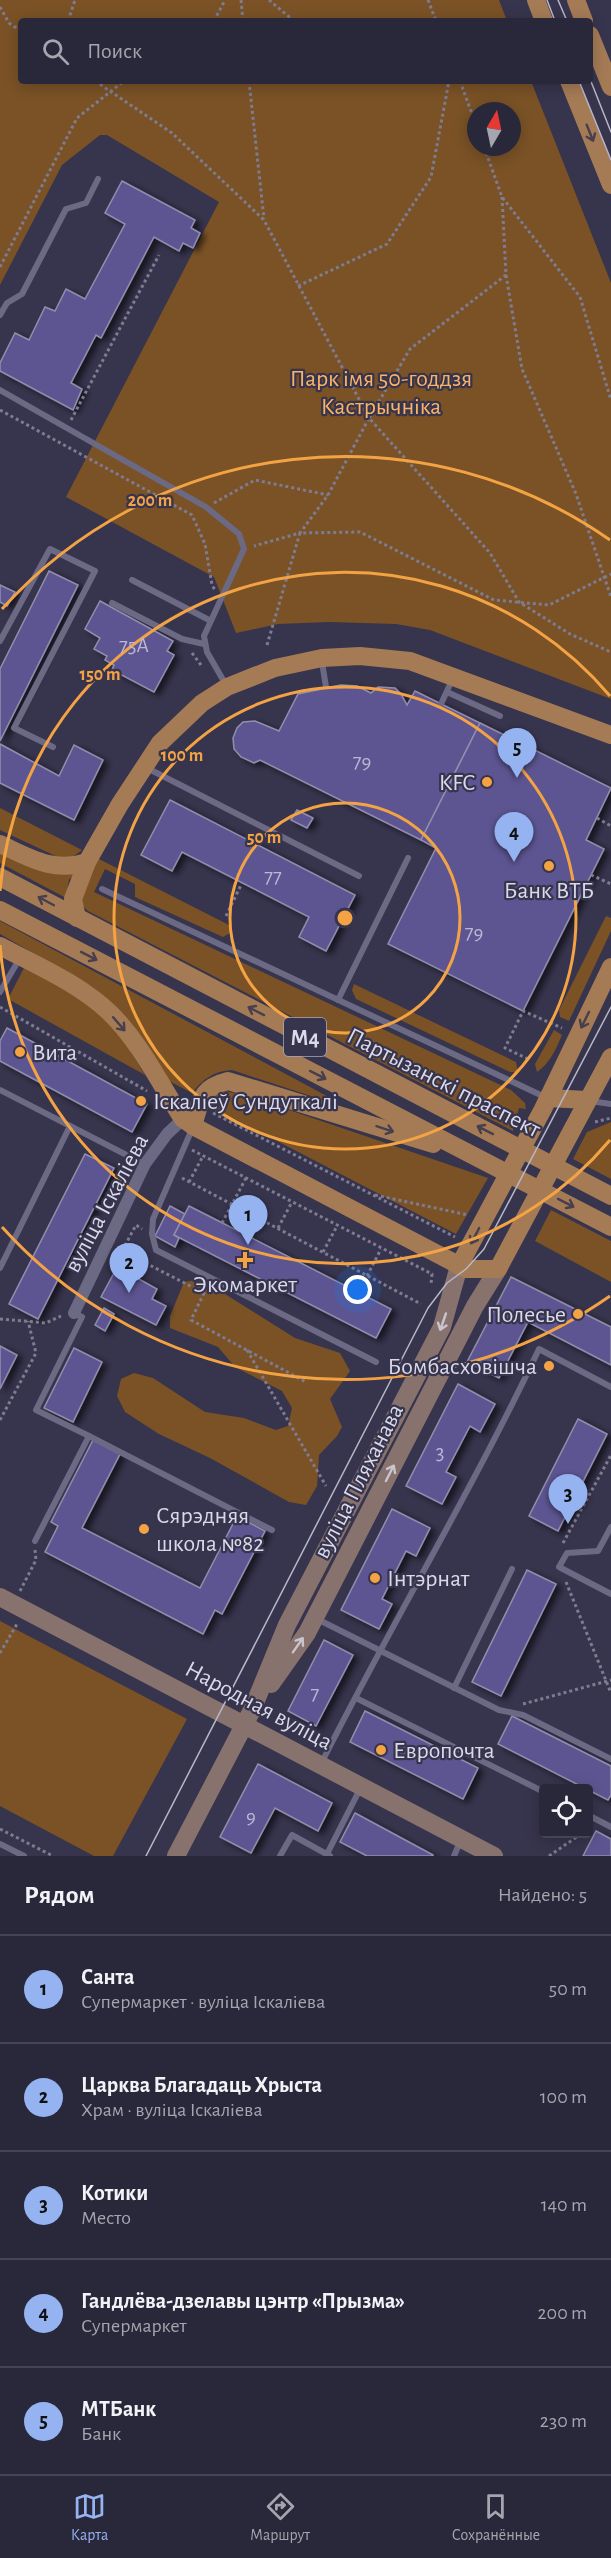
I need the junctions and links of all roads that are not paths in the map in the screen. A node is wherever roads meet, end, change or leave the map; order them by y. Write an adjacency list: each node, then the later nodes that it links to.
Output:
1 (536, 0): 3 (main road)
2 (576, 0): 4 (main road)
3 (543, 18)
4 (583, 18)
5 (593, 42): 7 (main road)
6 (570, 84): 9 (main road, one-way to 9)
7 (611, 87)
8 (98, 179): 10 (lane)
9 (611, 185)
10 (0, 315)
11 (0, 390): 14 (lane)
12 (132, 580): 14 (lane)
13 (112, 603): 16 (lane)
14 (209, 620): 16 (lane)
15 (0, 641): 24 (lane)
16 (204, 644): 19 (lane)
17 (322, 658): 18 (main road); 19 (main road); 20 (lane)
18 (450, 684): 21 (lane); 22 (lane); 23 (main road)
19 (227, 687): 25 (main road)
20 (326, 687)
21 (441, 704)
22 (500, 716)
23 (611, 735)
24 (53, 747)
25 (143, 766): 28 (main road); 29 (lane)
26 (0, 844): 28 (main road)
27 (408, 858): 38 (lane)
28 (87, 862): 33 (main road)
29 (359, 876)
30 (0, 877): 33 (main road, Партызанскі праспект / М4, one-way to 30)
31 (102, 889): 38 (lane)
32 (0, 910): 46 (main road, М4, one-way to 46)
33 (77, 918): 48 (main road, Партызанскі праспект / М4, one-way to 33)
34 (0, 946): 35 (main road)
35 (21, 957): 37 (lane); 44 (main road, one-way to 44)
36 (611, 967): 42 (main road, one-way to 42)
37 (0, 992)
38 (338, 1000): 42 (lane)
39 (611, 1057): 41 (main road)
40 (0, 1090): 45 (lane)
41 (587, 1100): 42 (main road); 43 (lane); 52 (main road)
42 (545, 1104): 50 (main road, one-way to 50)
43 (611, 1104)
44 (188, 1122): 46 (main road, one-way to 46); 47 (street, вуліца Іскаліева); 50 (main road); 54 (lane)
45 (70, 1126): 47 (lane); 51 (lane)
46 (482, 1160): 49 (main road, М4, one-way to 49)
47 (145, 1164): 53 (street, вуліца Іскаліева)
48 (611, 1196)
49 (611, 1227)
50 (459, 1266): 52 (main road); 67 (main road, вуліца Пляханава, one-way to 67)
51 (0, 1268)
52 (498, 1269): 63 (main road, вуліца Пляханава, one-way to 52)
53 (74, 1313): 56 (lane)
54 (376, 1362)
55 (611, 1387): 64 (lane)
56 (89, 1436): 58 (lane); 59 (lane)
57 (611, 1527): 61 (lane)
58 (272, 1530)
59 (35, 1541)
60 (512, 1569): 65 (lane)
61 (611, 1594)
62 (0, 1597): 67 (main road, Народная вуліца)
63 (315, 1618): 64 (lane); 67 (main road, вуліца Пляханава, one-way to 63)
64 (379, 1651): 65 (lane); 66 (lane)
65 (454, 1688): 68 (lane)
66 (356, 1698): 69 (lane); 71 (lane)
67 (249, 1717): 69 (main road, Народная вуліца); 78 (main road, вуліца Пляханава)
68 (611, 1759)
69 (321, 1765): 70 (main road, Народная вуліца)
70 (361, 1786): 74 (main road, Народная вуліца); 76 (lane)
71 (539, 1790)
72 (593, 1818): 73 (lane)
73 (611, 1827)
74 (462, 1839): 80 (lane); 81 (main road, Народная вуліца)
75 (0, 1844): 77 (lane)
76 (329, 1855): 79 (lane)
77 (24, 1856)
78 (176, 1856)
79 (280, 1856)
80 (454, 1856)
81 (494, 1856)

